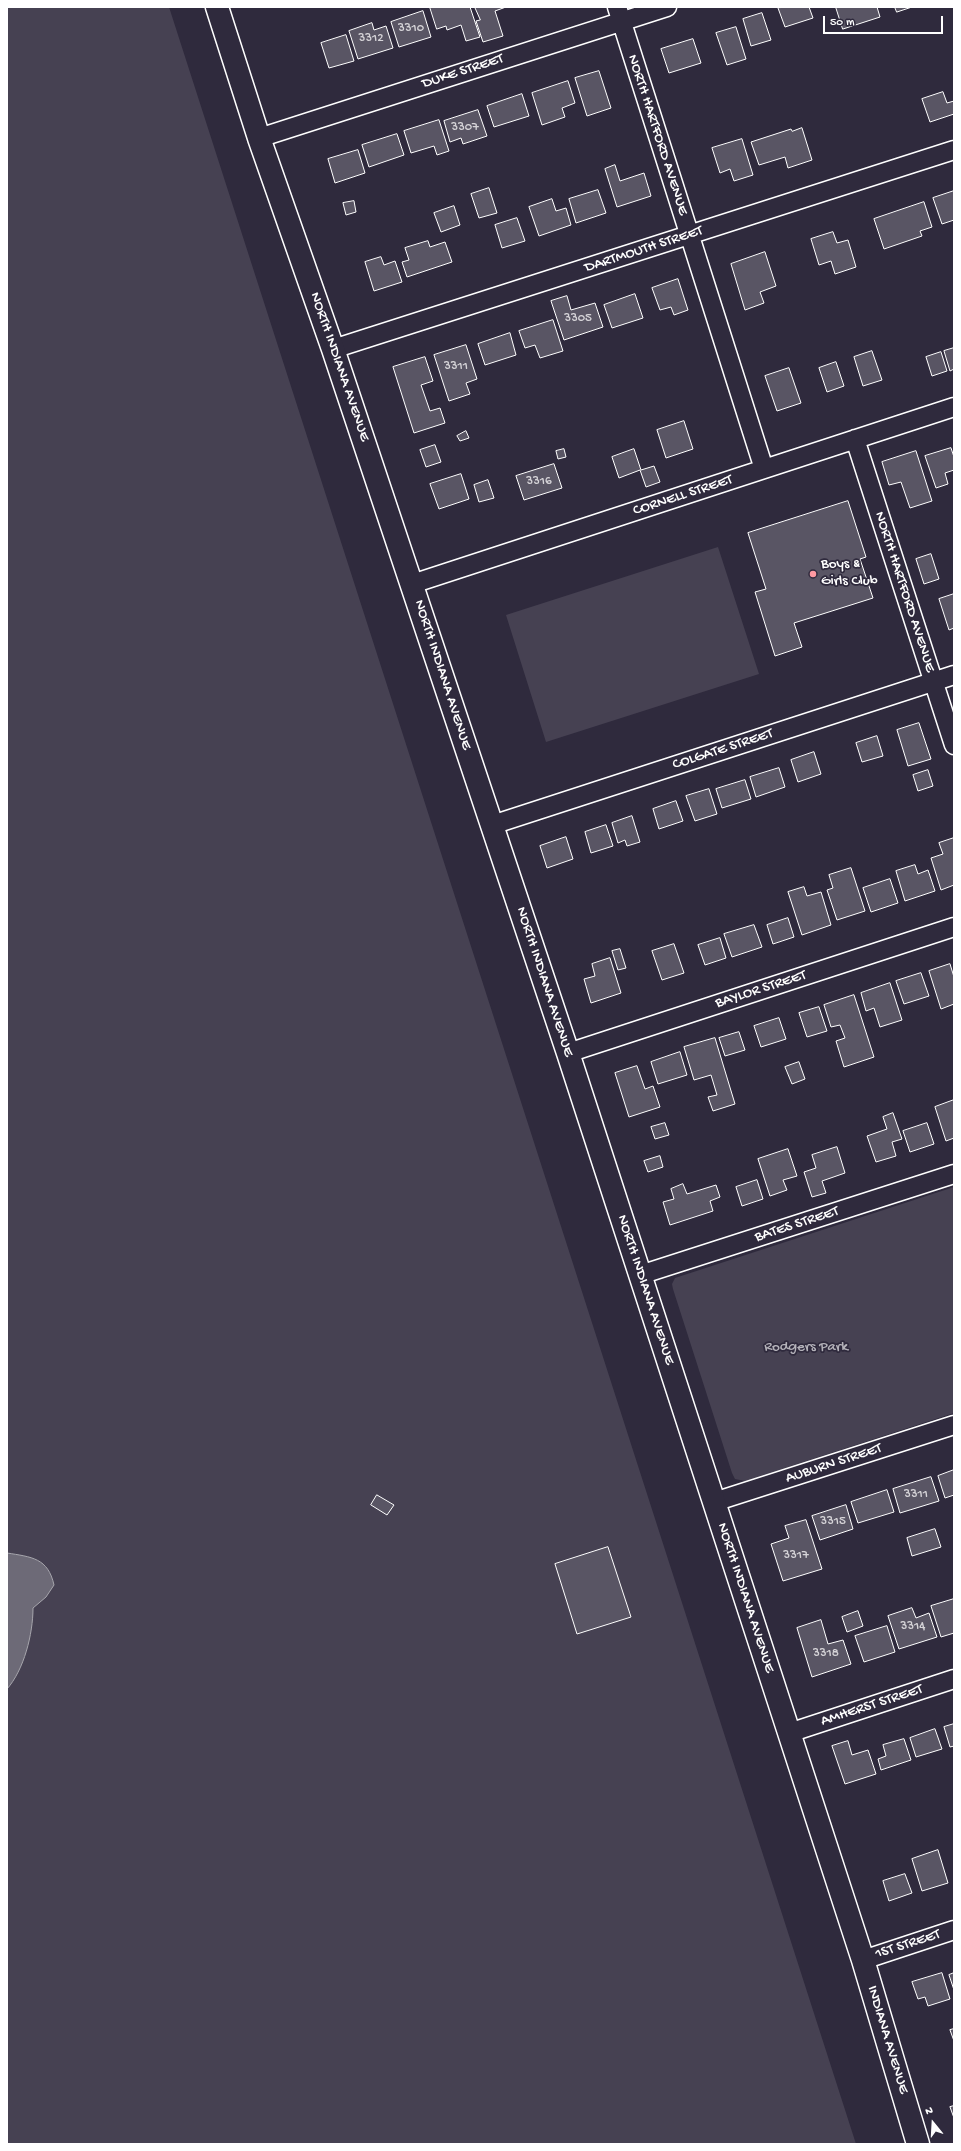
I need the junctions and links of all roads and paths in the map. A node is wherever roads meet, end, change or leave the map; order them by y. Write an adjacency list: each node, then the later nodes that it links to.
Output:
1 (217, 7): 4 (main road, NORTH INDIANA AVENUE)
2 (667, 7): 3 (street, DUKE STREET)
3 (619, 14): 4 (street, DUKE STREET); 6 (street, NORTH HARTFORD AVENUE)
4 (260, 138): 7 (main road, NORTH INDIANA AVENUE)
5 (954, 150): 6 (street, DARTMOUTH STREET)
6 (689, 235): 7 (street, DARTMOUTH STREET); 10 (street, NORTH HARTFORD AVENUE)
7 (333, 349): 11 (main road, NORTH INDIANA AVENUE)
8 (954, 407): 9 (street, CORNELL STREET)
9 (855, 439): 10 (street, CORNELL STREET); 13 (street, NORTH HARTFORD AVENUE)
10 (764, 469): 11 (street, CORNELL STREET)
11 (412, 584): 15 (main road, NORTH INDIANA AVENUE)
12 (954, 675): 13 (street, COLGATE STREET)
13 (934, 682): 14 (street, NORTH HARTFORD AVENUE); 15 (street, COLGATE STREET)
14 (954, 744)
15 (492, 825): 17 (main road, NORTH INDIANA AVENUE)
16 (954, 927): 17 (street, BAYLOR STREET)
17 (568, 1053): 19 (main road, NORTH INDIANA AVENUE)
18 (954, 1174): 19 (street, BATES STREET)
19 (640, 1275): 21 (main road, NORTH INDIANA AVENUE)
20 (954, 1425): 21 (street, AUBURN STREET)
21 (714, 1502): 23 (main road, NORTH INDIANA AVENUE)
22 (954, 1679): 23 (street, AMHERST STREET)
23 (789, 1733): 25 (main road, NORTH INDIANA AVENUE)
24 (954, 1930): 25 (street, 1ST STREET)
25 (863, 1960): 26 (main road, INDIANA AVENUE)
26 (918, 2144)

